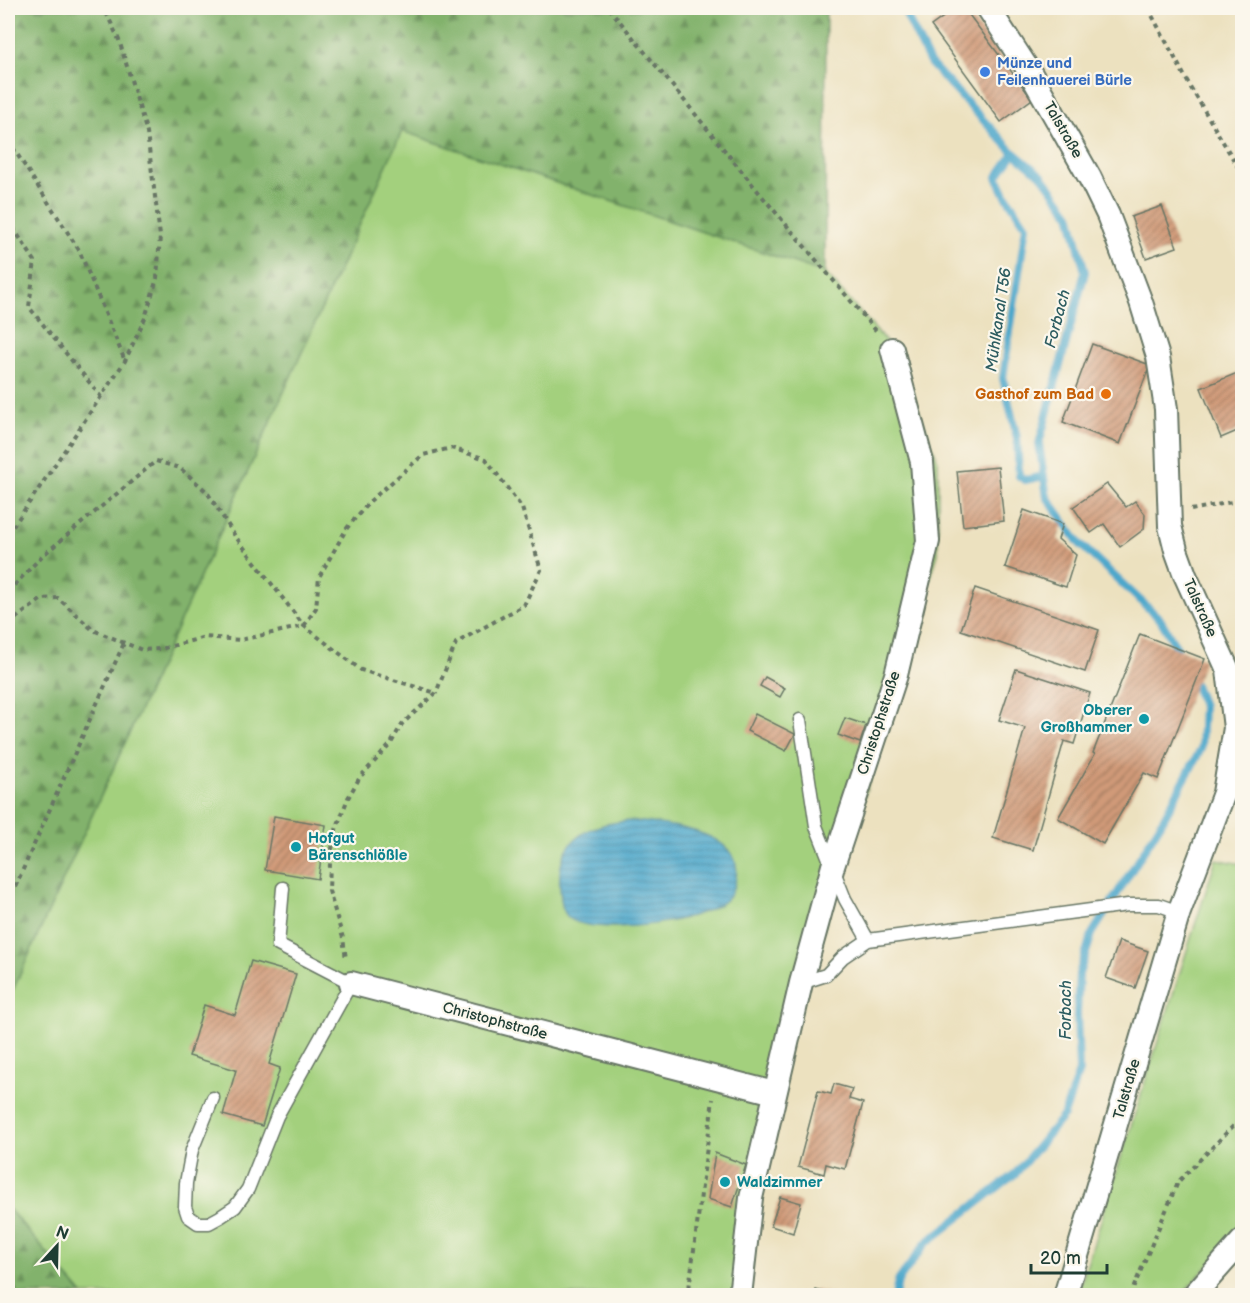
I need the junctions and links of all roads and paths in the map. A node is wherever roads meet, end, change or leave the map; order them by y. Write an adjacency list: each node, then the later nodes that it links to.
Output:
1 (104, 8): 9 (path)
2 (609, 8): 8 (path)
3 (988, 8): 12 (street, Talstraße)
4 (1148, 8): 6 (path)
5 (8, 140): 9 (path)
6 (1242, 174)
7 (8, 220): 10 (path)
8 (892, 349): 20 (street, Christophstraße)
9 (125, 361): 10 (path)
10 (101, 397): 13 (path)
11 (1242, 500): 12 (path)
12 (1170, 514): 23 (street, Talstraße)
13 (8, 534)
14 (8, 592): 16 (path)
15 (8, 624): 17 (path)
16 (304, 626): 17 (path); 18 (path); 18 (path)
17 (124, 643): 22 (path)
18 (436, 693): 25 (path)
19 (800, 720): 20 (lane)
20 (833, 866): 24 (lane); 26 (street, Christophstraße)
21 (283, 888): 25 (lane, Christophstraße)
22 (8, 903)
23 (1169, 909): 24 (lane); 36 (street, Talstraße)
24 (868, 940): 26 (lane)
25 (351, 983): 27 (street, Christophstraße); 29 (lane)
26 (801, 983): 28 (street, Christophstraße)
27 (715, 1078): 28 (street, Christophstraße); 34 (path)
28 (774, 1094): 35 (street, Christophstraße)
29 (213, 1098)
30 (1242, 1117): 37 (path)
31 (1242, 1241): 38 (street)
32 (8, 1278): 33 (path)
33 (21, 1296)
34 (684, 1296)
35 (740, 1296)
36 (1065, 1296)
37 (1130, 1296)
38 (1193, 1296)

